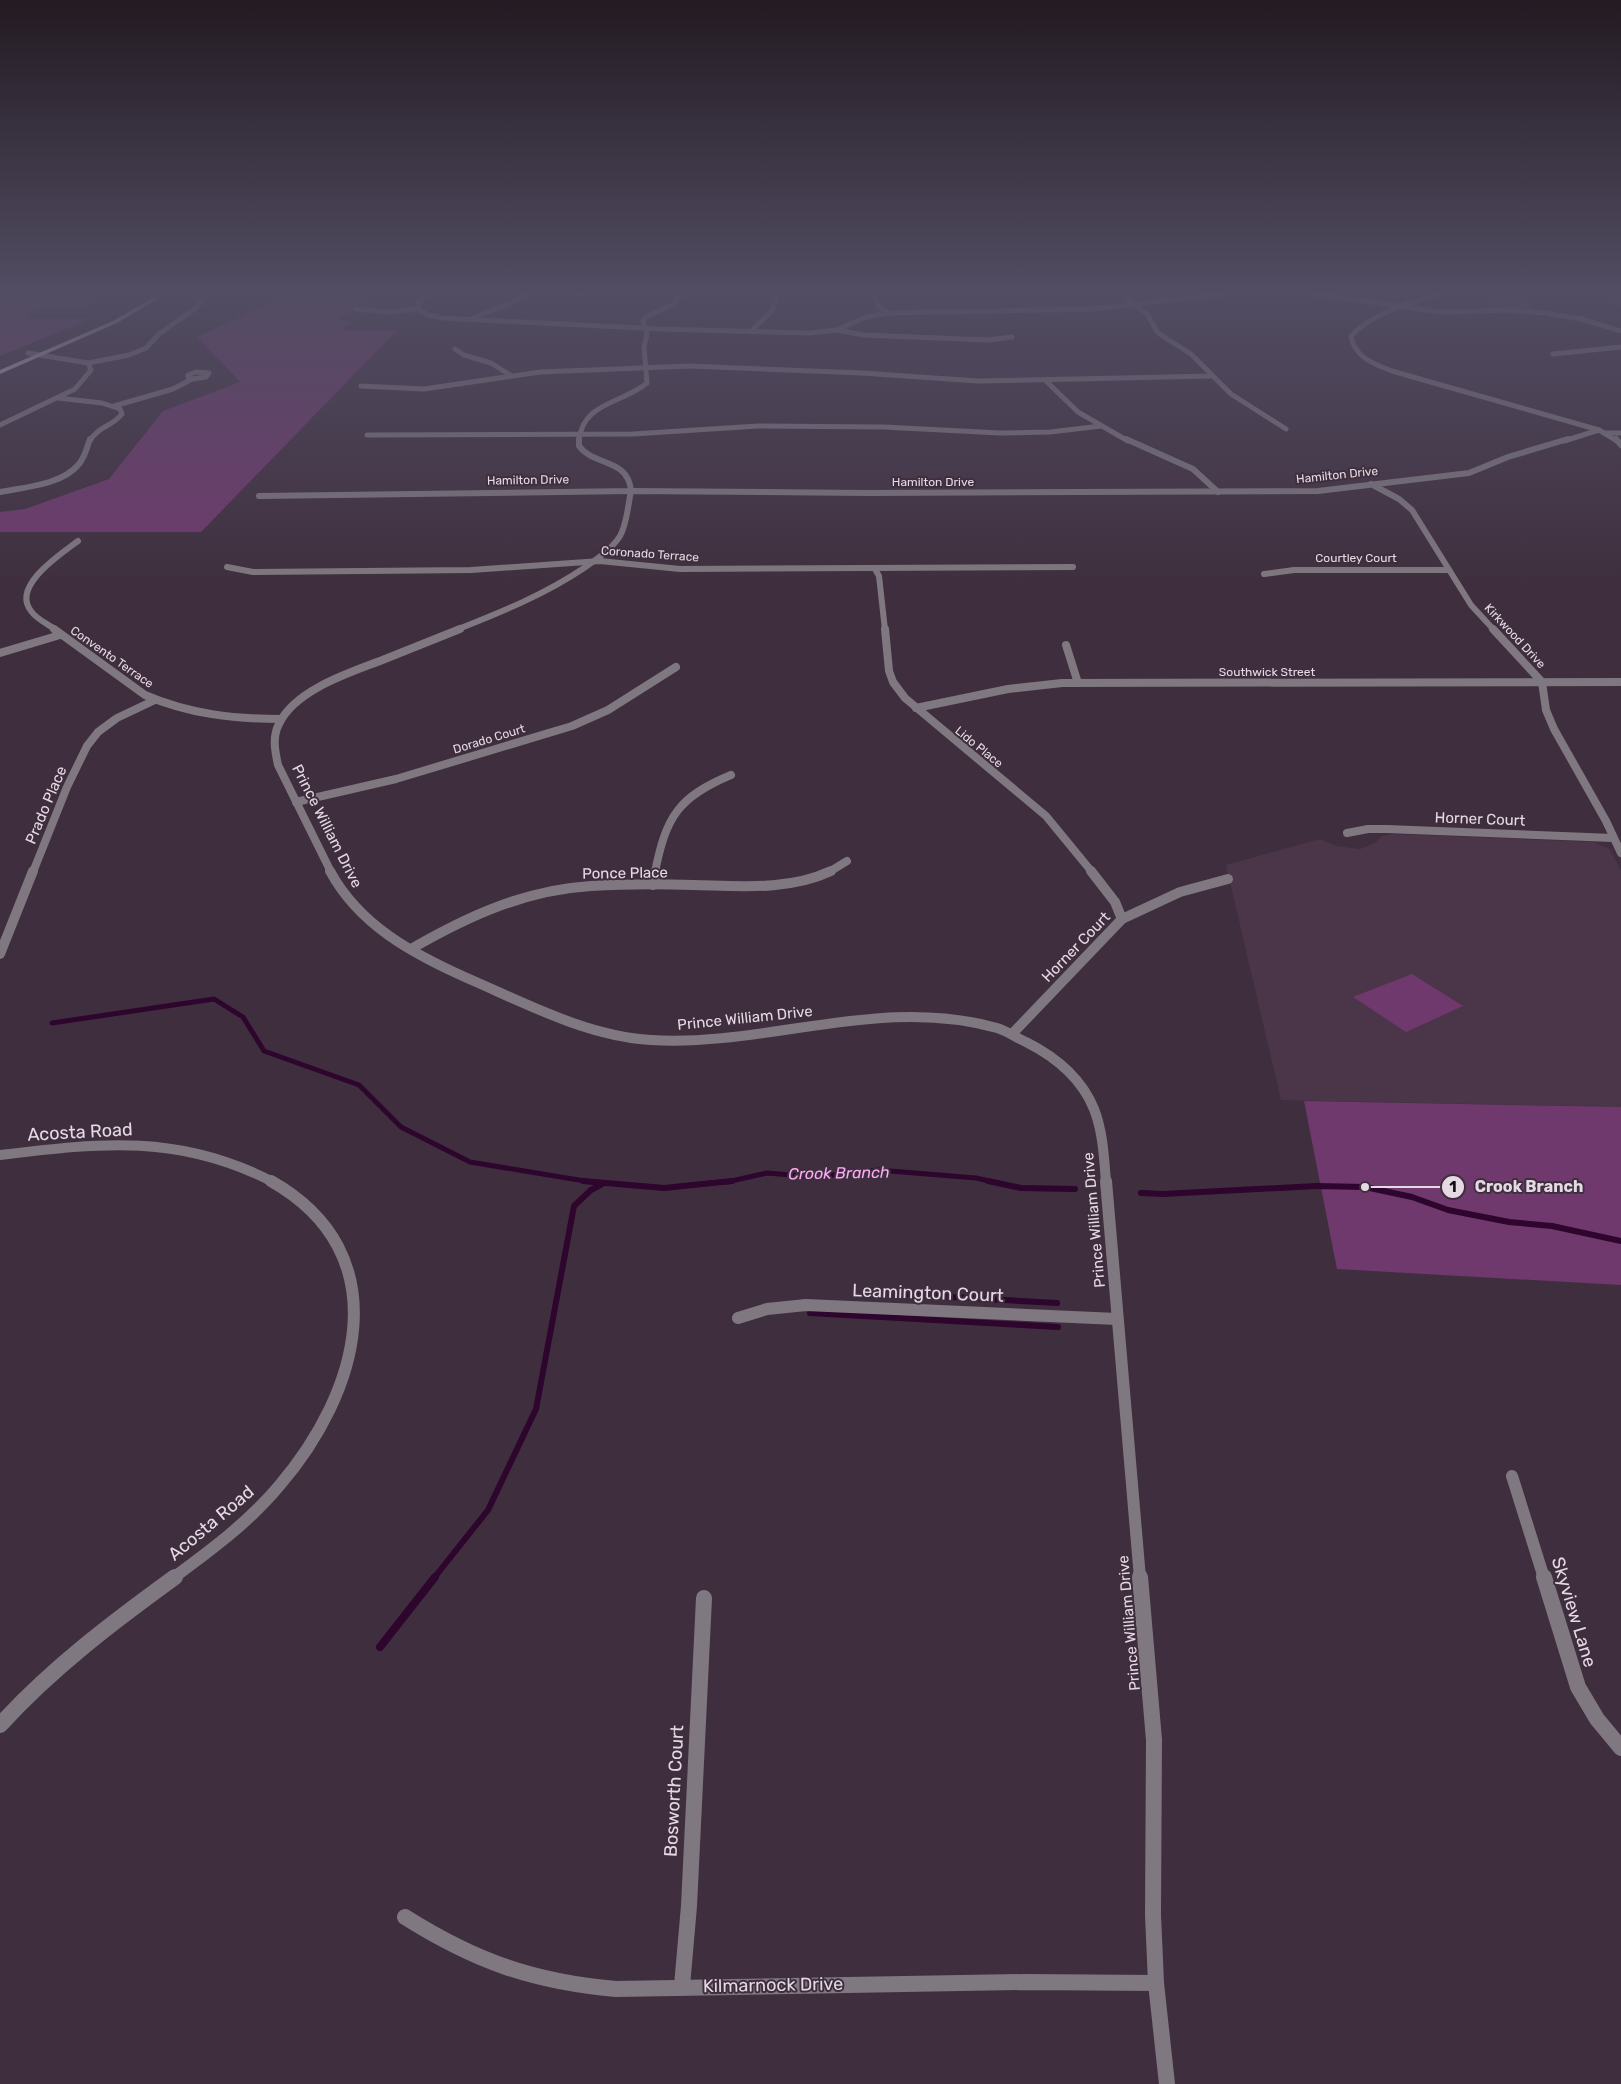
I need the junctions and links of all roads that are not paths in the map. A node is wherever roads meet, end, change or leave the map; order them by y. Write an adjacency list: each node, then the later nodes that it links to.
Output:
1 (72, 389): 7 (street)
2 (172, 389): 8 (street)
3 (637, 389): 15 (street)
4 (1053, 389): 10 (street)
5 (1226, 389): 11 (street)
6 (1455, 389): 12 (street)
7 (58, 398): 8 (street); 9 (street)
8 (114, 406): 20 (street)
9 (0, 425)
10 (1101, 426): 15 (street); 21 (street)
11 (1286, 429)
12 (1598, 430): 13 (street); 18 (street, Hamilton Drive)
13 (1606, 433): 14 (street); 17 (street)
14 (1621, 433)
15 (580, 434): 16 (street); 19 (street)
16 (367, 435)
17 (1621, 445)
18 (1372, 484): 21 (street, Hamilton Drive); 28 (street, Kirkwood Drive)
19 (630, 491): 21 (street, Hamilton Drive); 22 (street, Hamilton Drive); 24 (street, Prince William Drive)
20 (0, 492)
21 (1218, 492)
22 (259, 496)
23 (78, 541): 30 (street, Convento Terrace)
24 (593, 562): 25 (street, Coronado Terrace); 27 (street, Coronado Terrace); 39 (street, Prince William Drive)
25 (227, 567)
26 (1073, 567): 27 (street, Coronado Terrace)
27 (875, 569): 38 (street, Lido Place)
28 (1449, 570): 29 (street, Courtley Court); 34 (street, Kirkwood Drive)
29 (1264, 574)
30 (60, 635): 32 (street); 37 (street, Convento Terrace)
31 (1066, 645): 36 (street)
32 (0, 653)
33 (676, 667): 41 (street, Dorado Court)
34 (1542, 682): 35 (street, Southwick Street); 36 (street, Southwick Street); 43 (street, Kirkwood Drive)
35 (1621, 682)
36 (1078, 683): 38 (street, Southwick Street)
37 (155, 700): 39 (street, Convento Terrace); 50 (street, Prado Place)
38 (916, 708): 48 (street, Lido Place)
39 (281, 718): 41 (street, Prince William Drive)
40 (731, 775): 47 (street)
41 (296, 802): 49 (street, Prince William Drive)
42 (1347, 833): 43 (street, Horner Court)
43 (1613, 838): 44 (street, Kirkwood Drive)
44 (1621, 853)
45 (848, 862): 47 (street, Ponce Place)
46 (1228, 879): 48 (street, Horner Court)
47 (653, 885): 49 (street, Ponce Place)
48 (1122, 919): 51 (street, Horner Court)
49 (411, 949): 51 (street, Prince William Drive)
50 (0, 954)
51 (1013, 1033): 54 (street, Prince William Drive)
52 (0, 1155): 57 (street, Acosta Road)
53 (738, 1318): 54 (street, Leamington Court)
54 (1117, 1319): 60 (street, Prince William Drive)
55 (1512, 1476): 58 (street, Skyview Lane)
56 (704, 1598): 61 (street, Bosworth Court)
57 (0, 1725)
58 (1621, 1748)
59 (405, 1917): 61 (street, Kilmarnock Drive)
60 (1156, 1983): 61 (street, Kilmarnock Drive); 62 (street, Prince William Drive)
61 (682, 1986)
62 (1167, 2084)

